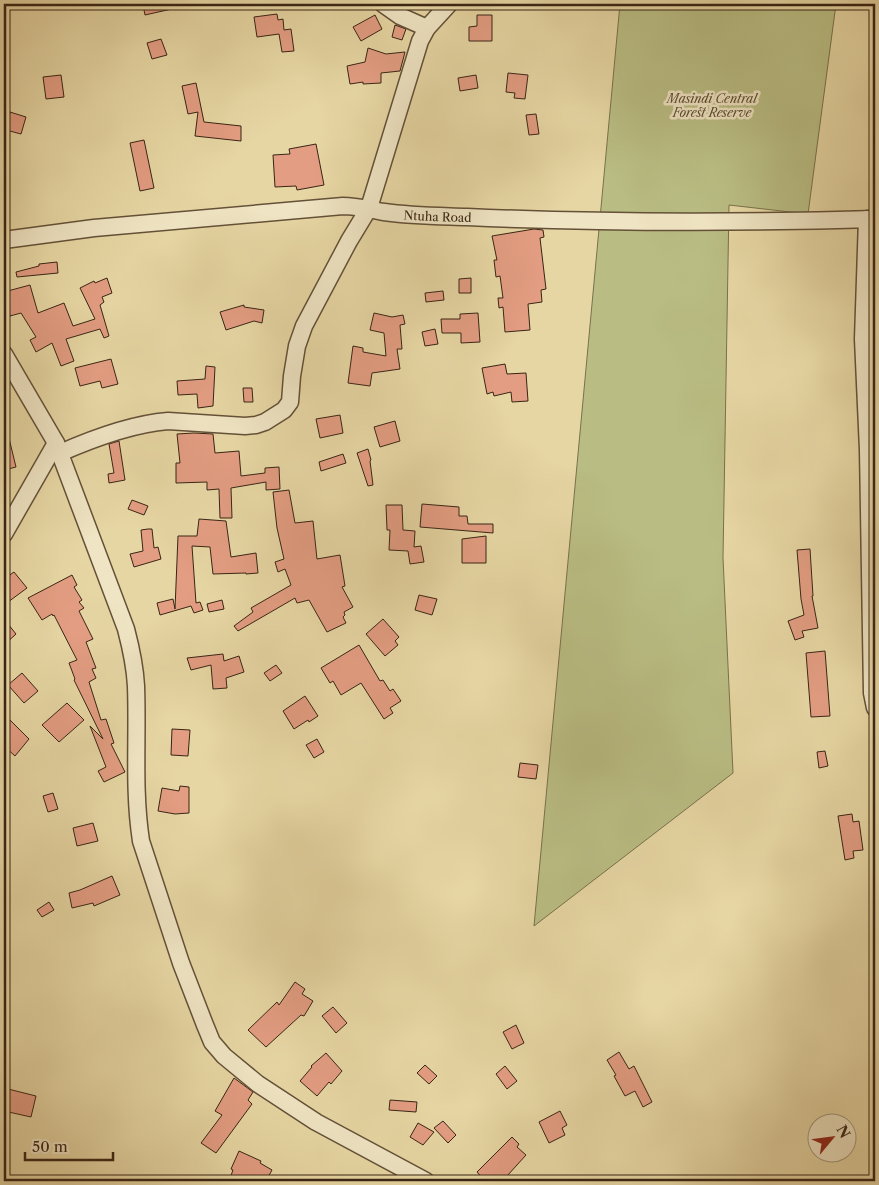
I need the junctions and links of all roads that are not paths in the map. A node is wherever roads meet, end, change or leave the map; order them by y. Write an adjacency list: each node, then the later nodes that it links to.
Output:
1 (383, 4): 3 (street)
2 (449, 4): 3 (street)
3 (427, 28): 4 (street)
4 (369, 208): 5 (street, Ntuha Road); 6 (street, Ntuha Road); 9 (street)
5 (871, 219): 8 (street)
6 (4, 240)
7 (4, 354): 9 (street)
8 (871, 416): 11 (street)
9 (58, 448): 10 (street); 12 (street)
10 (4, 534)
11 (875, 708)
12 (426, 1181)

